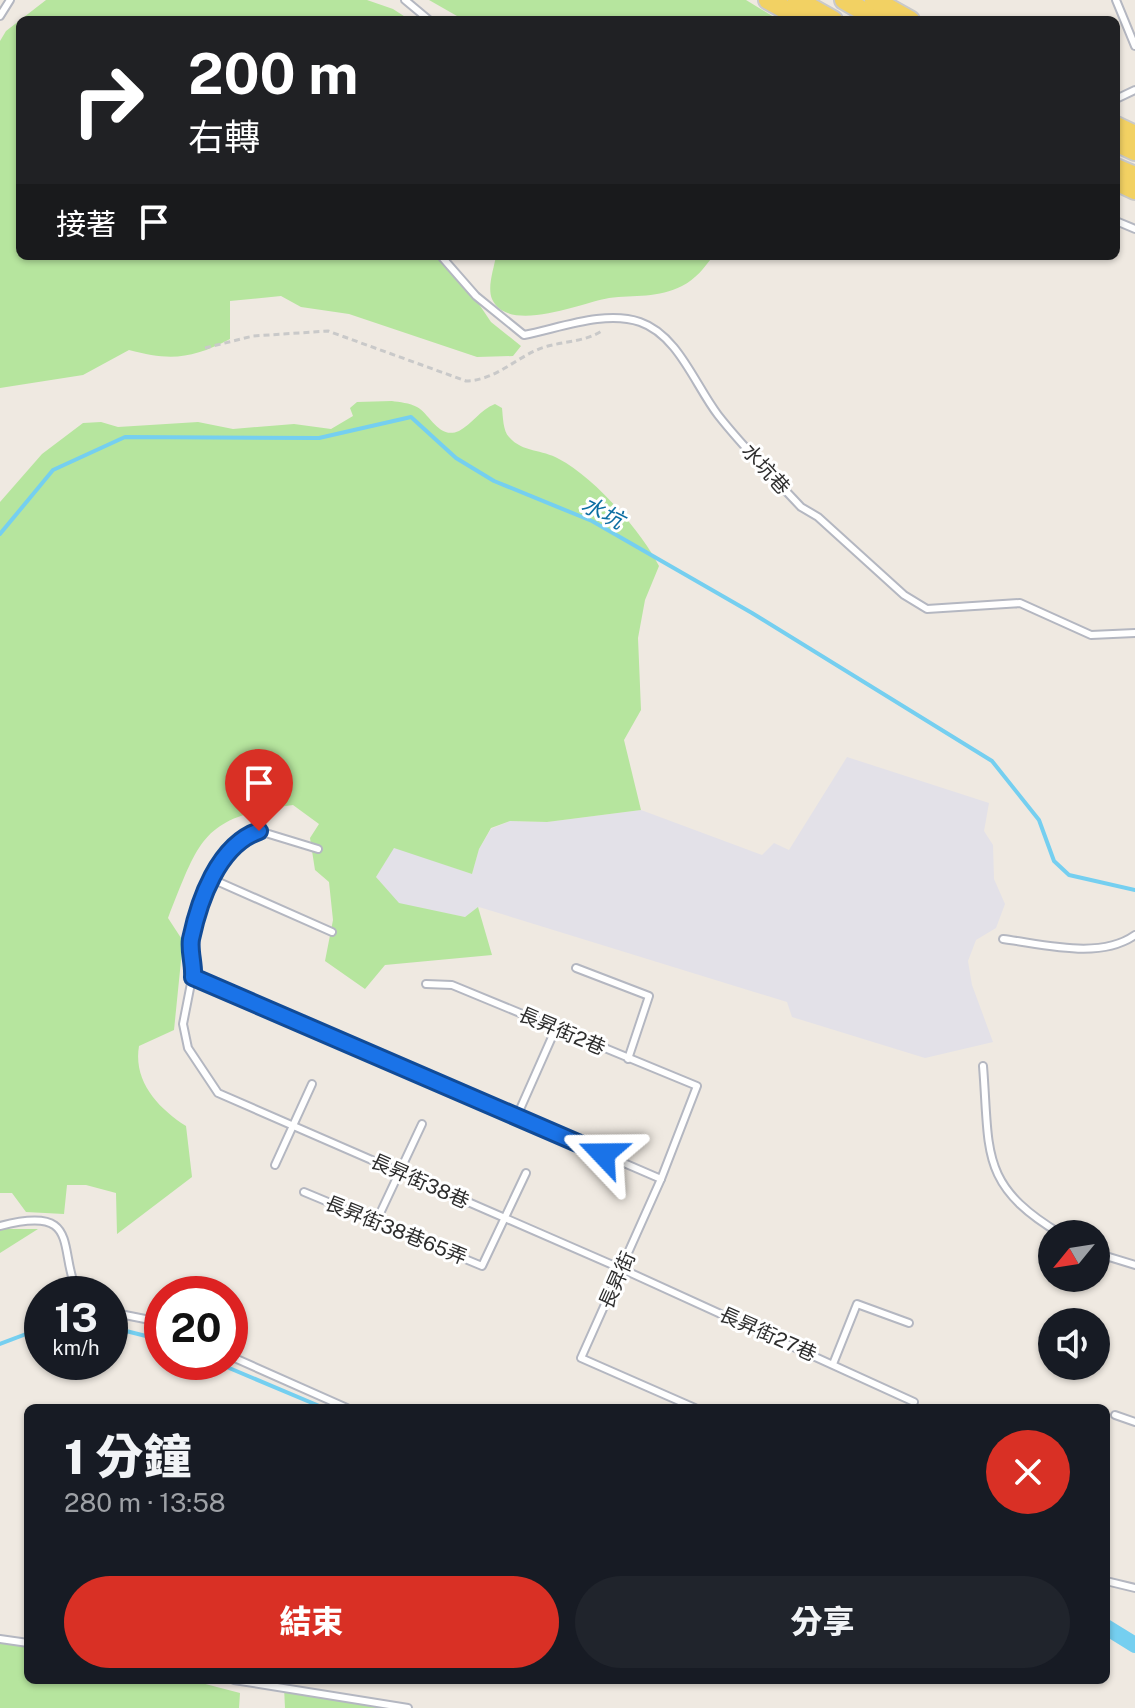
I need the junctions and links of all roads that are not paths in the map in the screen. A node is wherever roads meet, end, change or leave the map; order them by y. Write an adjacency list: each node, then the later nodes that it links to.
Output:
1 (10, 0): 8 (lane)
2 (405, 0): 9 (lane)
3 (768, 0): 10 (main road)
4 (797, 0): 11 (main road)
5 (844, 0): 12 (main road)
6 (874, 0): 13 (main road)
7 (1116, 0): 14 (lane)
8 (0, 16)
9 (424, 16)
10 (797, 16)
11 (826, 16)
12 (872, 16)
13 (903, 16)
14 (1135, 46)
15 (444, 260): 16 (lane, 水坑巷)
16 (1135, 633)
17 (318, 849): 18 (lane)
18 (212, 879): 19 (lane); 23 (lane)
19 (332, 932)
20 (1135, 935): 21 (lane)
21 (1003, 939)
22 (576, 968): 26 (lane)
23 (193, 977): 30 (lane); 31 (lane, 長昇街38巷)
24 (426, 984): 25 (lane, 長昇街2巷)
25 (556, 1028): 26 (lane, 長昇街2巷); 30 (lane)
26 (628, 1059): 29 (lane, 長昇街2巷)
27 (983, 1066): 39 (lane)
28 (312, 1084): 31 (lane)
29 (697, 1086): 36 (lane, 長昇街)
30 (517, 1116): 36 (lane)
31 (291, 1124): 33 (lane); 34 (lane, 長昇街38巷)
32 (422, 1124): 34 (lane)
33 (275, 1165)
34 (397, 1171): 38 (lane, 長昇街38巷); 40 (lane)
35 (526, 1173): 38 (lane)
36 (661, 1179): 44 (lane, 長昇街)
37 (304, 1192): 40 (lane, 長昇街38巷65弄)
38 (504, 1217): 40 (lane, 長昇街38巷65弄); 44 (lane, 長昇街38巷)
39 (1038, 1220)
40 (376, 1222)
41 (0, 1226): 45 (lane)
42 (1110, 1257): 43 (lane)
43 (1135, 1265)
44 (622, 1269): 48 (lane, 長昇街27巷); 53 (lane, 長昇街)
45 (74, 1276)
46 (909, 1323): 48 (lane)
47 (248, 1364): 49 (lane)
48 (833, 1364): 50 (lane, 長昇街27巷)
49 (328, 1400): 51 (lane); 52 (lane)
50 (914, 1402)
51 (326, 1404)
52 (338, 1404)
53 (686, 1404)
54 (1115, 1415): 55 (lane)
55 (1135, 1422)
56 (1110, 1582): 57 (lane)
57 (1135, 1588)
58 (0, 1639): 59 (lane)
59 (24, 1642)
60 (259, 1684): 61 (lane)
61 (408, 1708)

